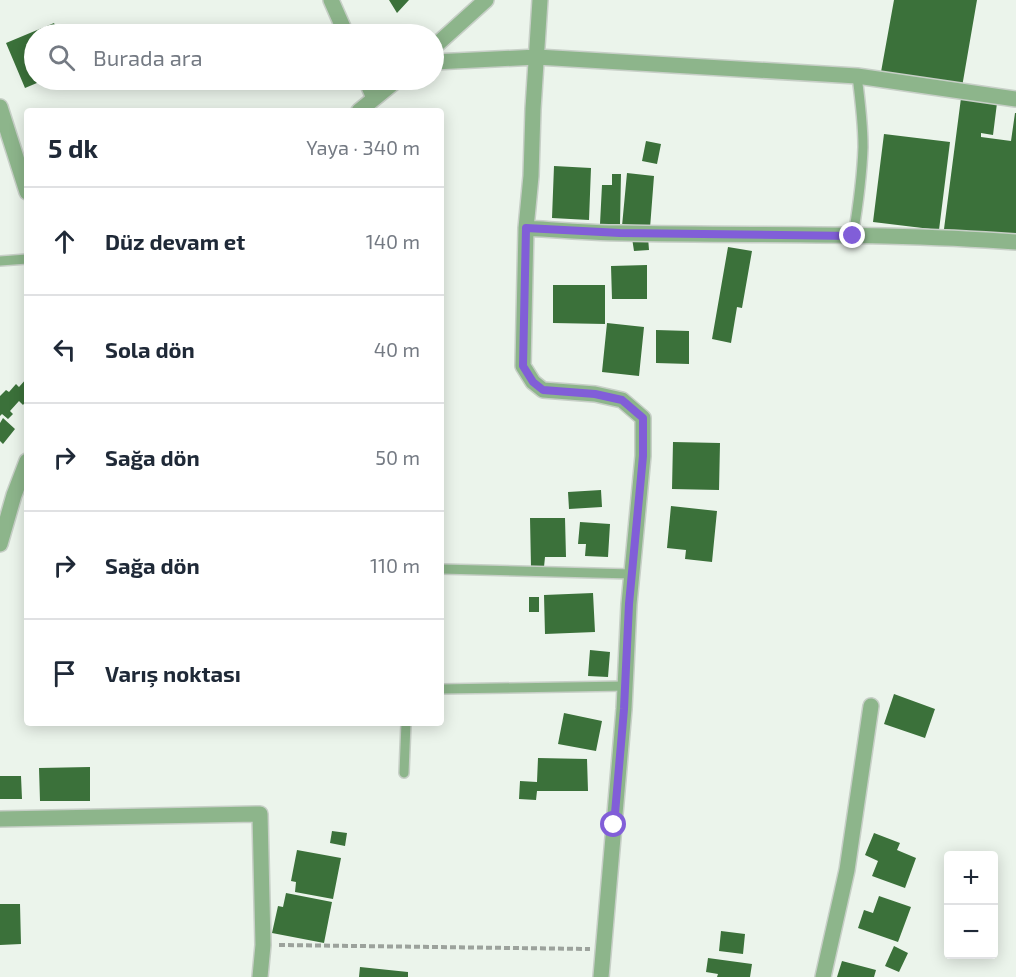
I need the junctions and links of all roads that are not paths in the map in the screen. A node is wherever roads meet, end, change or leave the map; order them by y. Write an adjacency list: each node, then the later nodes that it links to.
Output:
1 (331, 0): 4 (street)
2 (486, 0): 5 (street)
3 (540, 0): 6 (street)
4 (342, 24)
5 (444, 38)
6 (537, 57): 7 (street); 8 (street); 16 (street)
7 (444, 62)
8 (857, 76): 12 (street); 17 (lane)
9 (370, 90): 11 (street)
10 (384, 90): 11 (street)
11 (374, 98): 14 (street)
12 (1016, 99)
13 (0, 107): 15 (street)
14 (362, 108)
15 (24, 183)
16 (526, 228): 17 (street); 24 (street)
17 (853, 236): 18 (street)
18 (1016, 242)
19 (24, 259): 20 (lane)
20 (0, 261)
21 (24, 469): 22 (street)
22 (0, 544)
23 (444, 569): 24 (lane)
24 (632, 574): 25 (street)
25 (625, 686): 26 (lane); 32 (street)
26 (444, 689)
27 (871, 706): 33 (street)
28 (406, 726): 29 (lane)
29 (404, 773)
30 (0, 819): 31 (street)
31 (260, 977)
32 (602, 977)
33 (823, 977)

